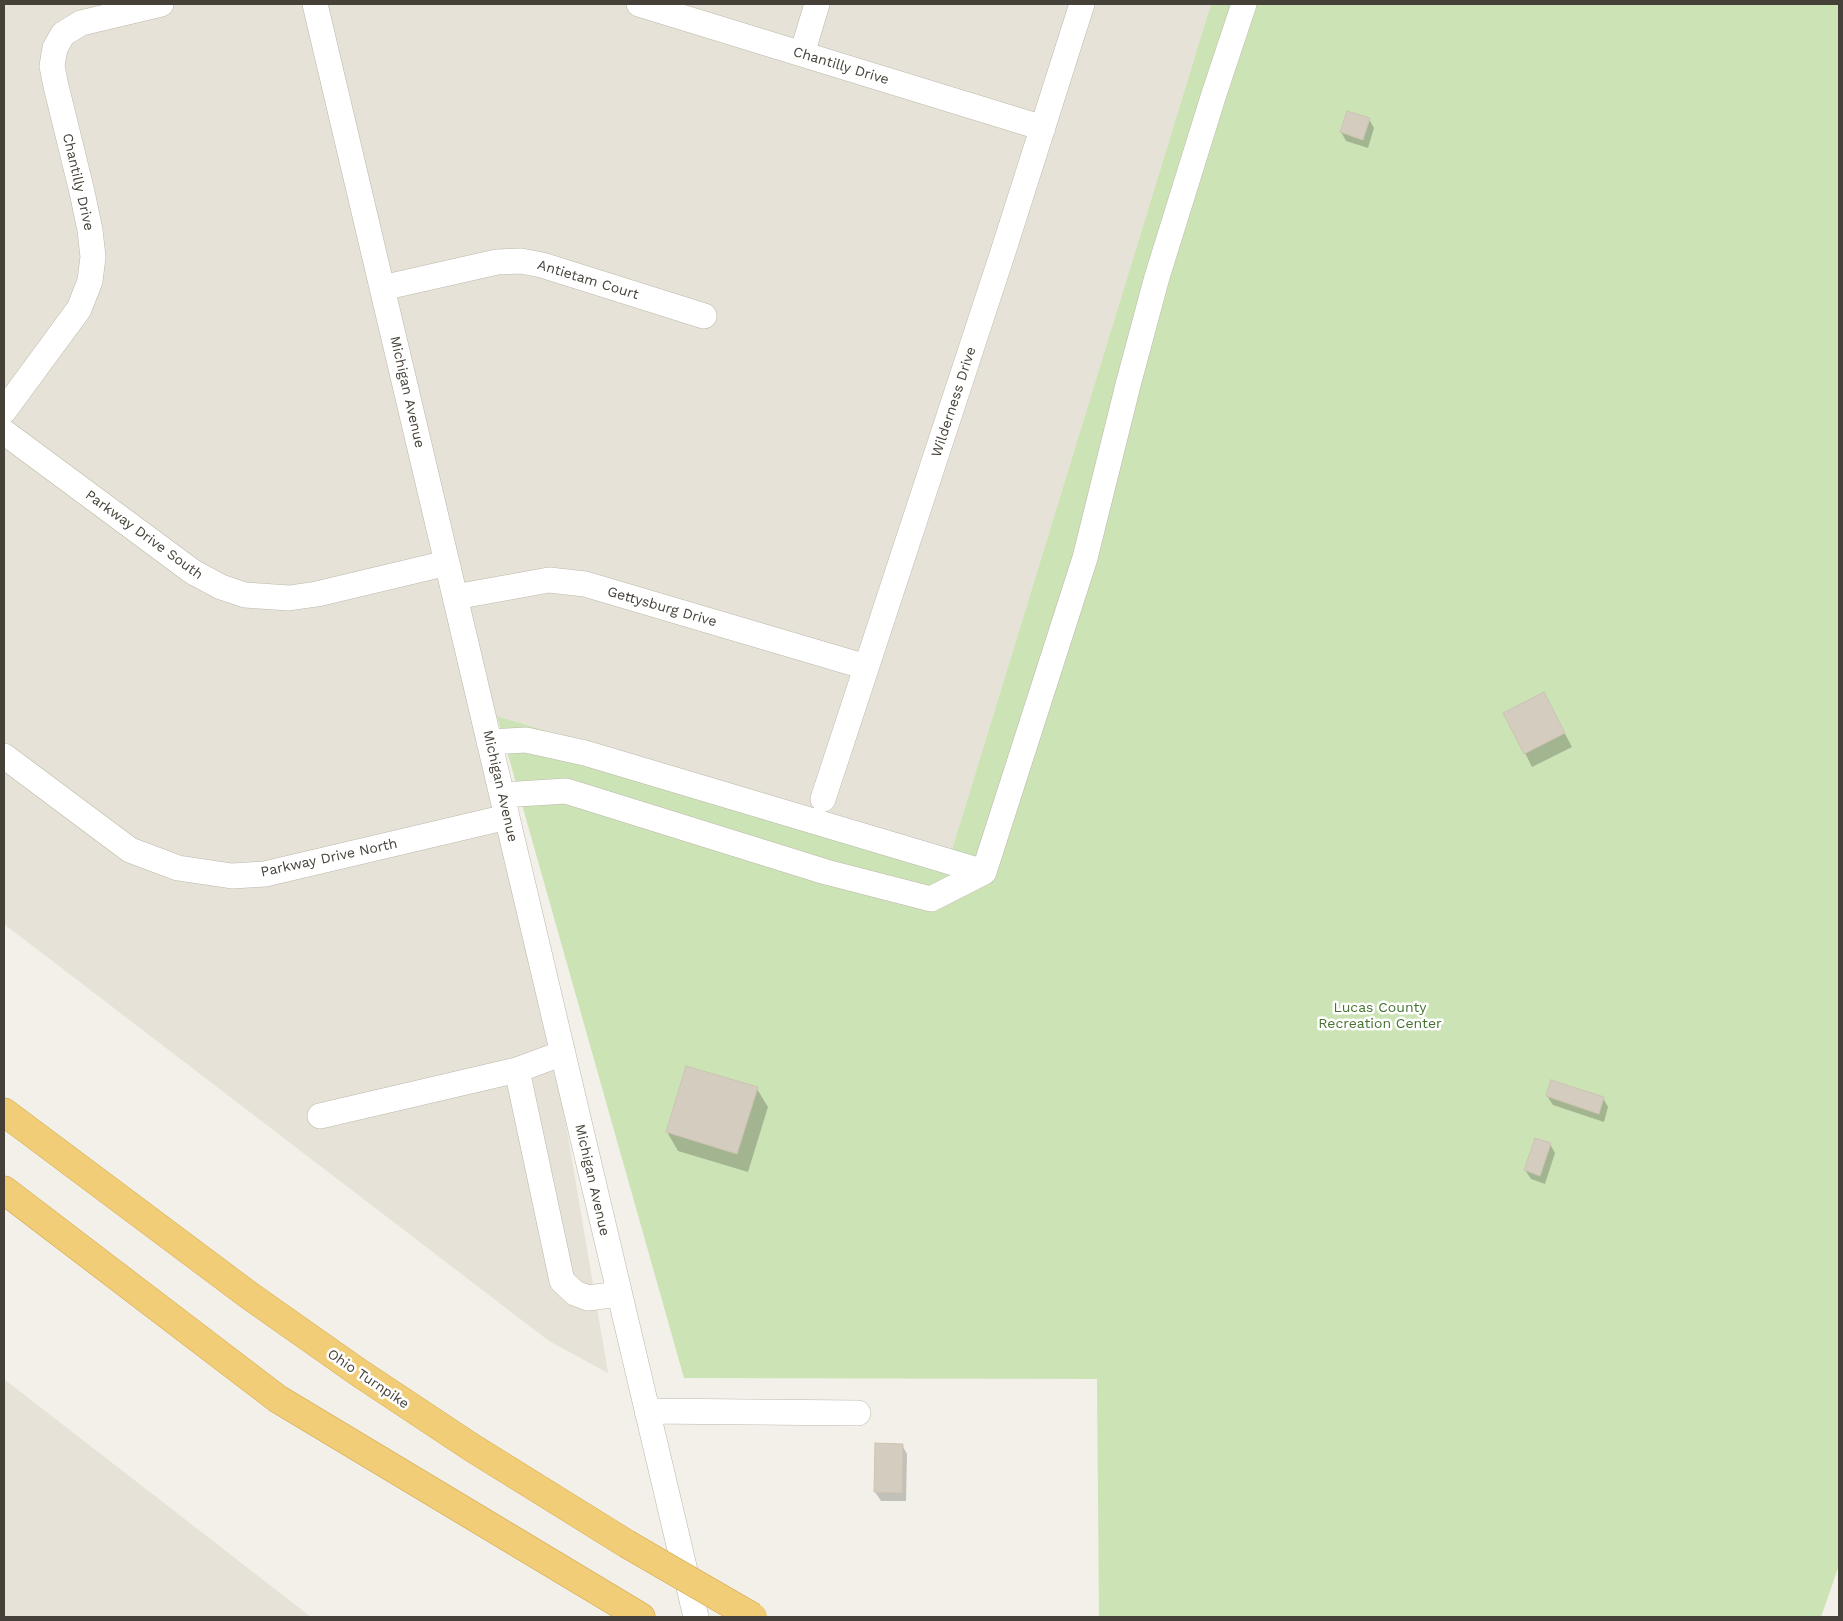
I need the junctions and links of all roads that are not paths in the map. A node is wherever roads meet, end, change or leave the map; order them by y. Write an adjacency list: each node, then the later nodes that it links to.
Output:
1 (161, 4): 11 (street, Chantilly Drive)
2 (315, 4): 9 (street, Michigan Avenue)
3 (638, 4): 7 (street, Chantilly Drive)
4 (818, 4): 7 (street)
5 (1082, 4): 8 (street, Wilderness Drive)
6 (1244, 4): 21 (street)
7 (802, 54): 8 (street, Chantilly Drive)
8 (1042, 128): 15 (street, Wilderness Drive)
9 (382, 288): 10 (street, Antietam Court); 13 (street, Michigan Avenue)
10 (704, 316)
11 (4, 411)
12 (4, 432): 13 (street, Parkway Drive South)
13 (447, 563): 14 (street, Michigan Avenue)
14 (455, 596): 15 (street, Gettysburg Drive); 16 (street, Michigan Avenue)
15 (866, 667): 18 (street, Wilderness Drive)
16 (489, 742): 19 (street, Michigan Avenue); 20 (street)
17 (4, 756): 19 (street, Parkway Drive North)
18 (823, 799)
19 (504, 806): 22 (street, Parkway Drive North); 23 (street, Michigan Avenue)
20 (906, 849): 21 (street); 22 (street)
21 (984, 872): 22 (street, Parkway Drive North)
22 (892, 889)
23 (563, 1053): 24 (street); 28 (street, Michigan Avenue)
24 (517, 1070): 26 (street); 28 (street)
25 (4, 1112): 33 (highway, Ohio Turnpike, bridge)
26 (320, 1116)
27 (4, 1190): 31 (highway)
28 (619, 1294): 29 (street, Michigan Avenue)
29 (647, 1411): 30 (street); 32 (street, Michigan Avenue)
30 (858, 1413)
31 (641, 1617)
32 (696, 1617)
33 (752, 1617)

